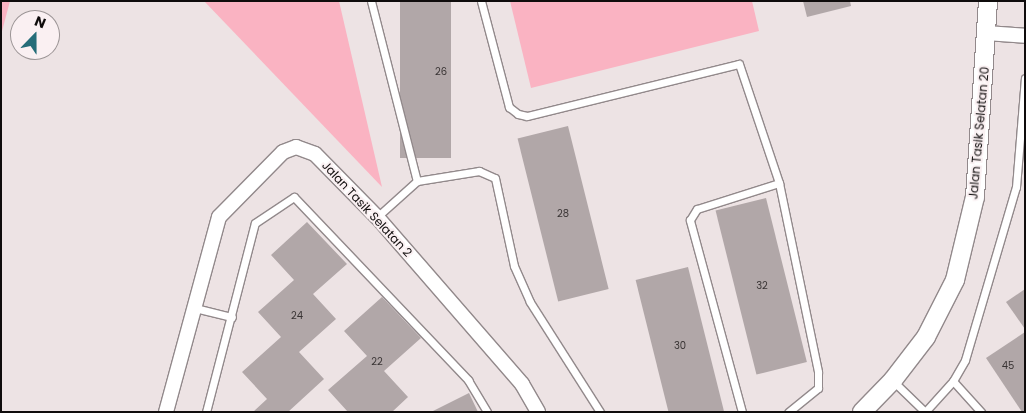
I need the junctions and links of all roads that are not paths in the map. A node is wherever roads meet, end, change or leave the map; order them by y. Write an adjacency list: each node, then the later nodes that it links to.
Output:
1 (371, 1): 7 (lane)
2 (481, 1): 8 (lane)
3 (988, 1): 4 (street, Jalan Tasik Selatan 20)
4 (986, 33): 5 (street); 14 (street, Jalan Tasik Selatan 20)
5 (1025, 36)
6 (1025, 78): 9 (lane)
7 (417, 181): 11 (lane); 20 (lane)
8 (780, 182): 21 (lane); 22 (lane)
9 (1016, 187): 10 (lane); 15 (lane)
10 (1025, 190)
11 (377, 217): 12 (street, Jalan Tasik Selatan 2); 19 (street, Jalan Tasik Selatan 2)
12 (195, 308): 13 (lane); 16 (street, Jalan Tasik Selatan 2)
13 (232, 318): 17 (lane); 18 (lane)
14 (893, 380): 23 (street, Jalan Tasik Selatan 20); 24 (lane)
15 (953, 381): 24 (lane); 25 (lane)
16 (166, 412)
17 (206, 412)
18 (486, 412)
19 (538, 412)
20 (600, 412)
21 (742, 412)
22 (788, 412)
23 (862, 412)
24 (925, 412)
25 (982, 412)

